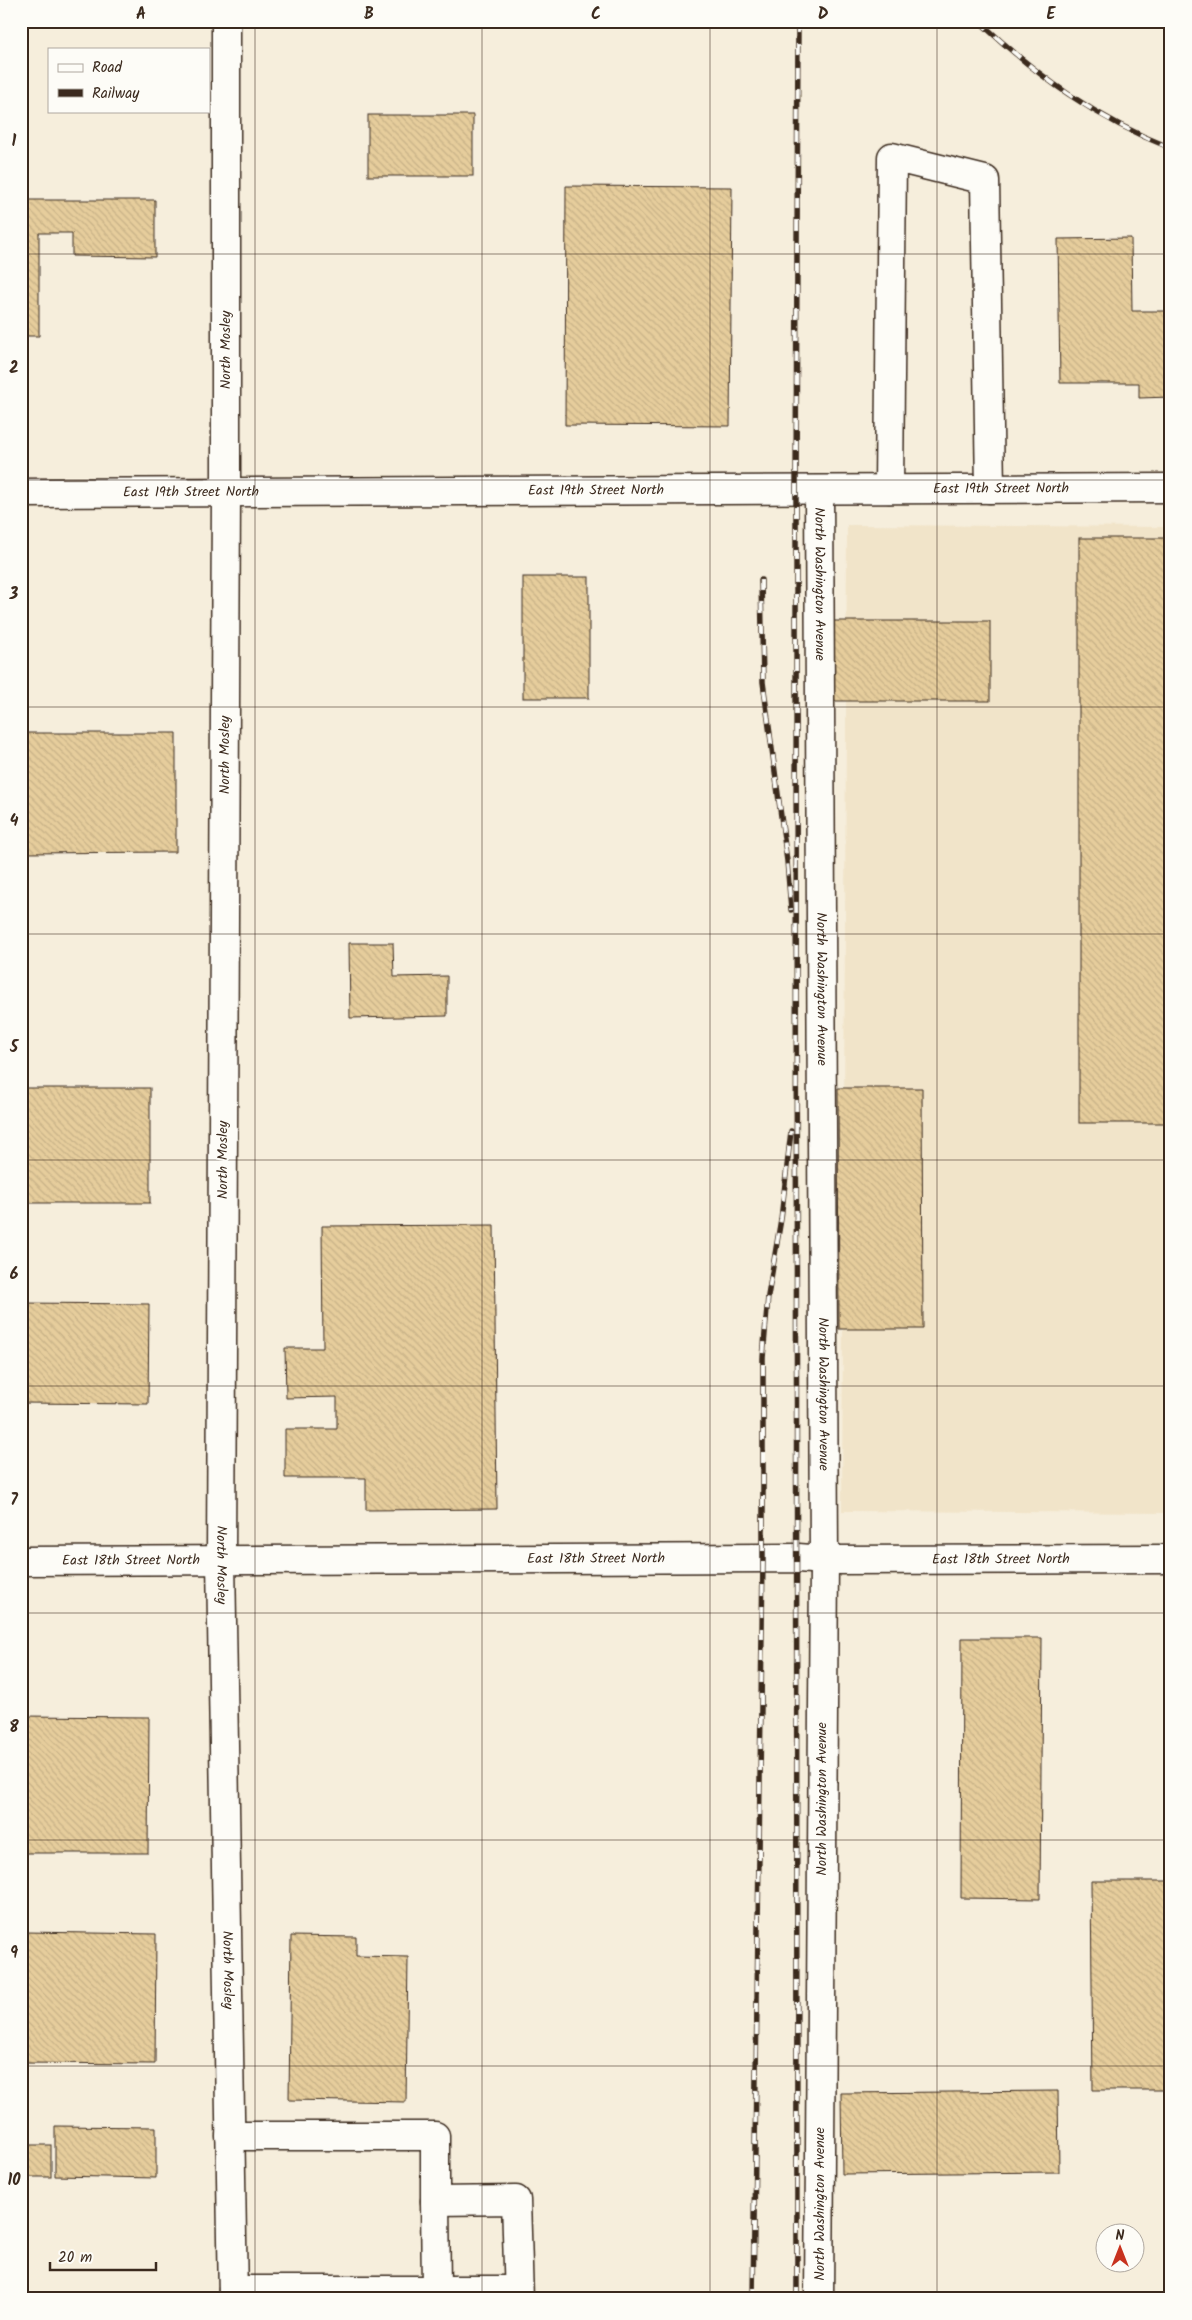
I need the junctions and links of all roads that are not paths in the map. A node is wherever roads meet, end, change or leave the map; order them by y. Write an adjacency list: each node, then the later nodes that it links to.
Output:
1 (226, 21): 7 (street, North Mosley)
2 (990, 488): 3 (street, East 19th Street North); 4 (street, East 19th Street North); 4 (street)
3 (1171, 488)
4 (889, 489): 5 (street, East 19th Street North)
5 (819, 490): 7 (street, East 19th Street North); 10 (street, North Washington Avenue)
6 (21, 493): 7 (street, East 19th Street North)
7 (226, 493): 9 (street, North Mosley)
8 (1171, 1559): 10 (street, East 18th Street North)
9 (221, 1560): 10 (street, East 18th Street North); 11 (street, East 18th Street North); 12 (street, North Mosley)
10 (824, 1560): 17 (street, North Washington Avenue)
11 (21, 1561)
12 (230, 2136): 13 (street); 16 (street, North Mosley)
13 (435, 2201): 14 (street); 15 (street)
14 (436, 2290): 15 (street); 16 (street)
15 (518, 2294)
16 (233, 2295)
17 (819, 2299)

